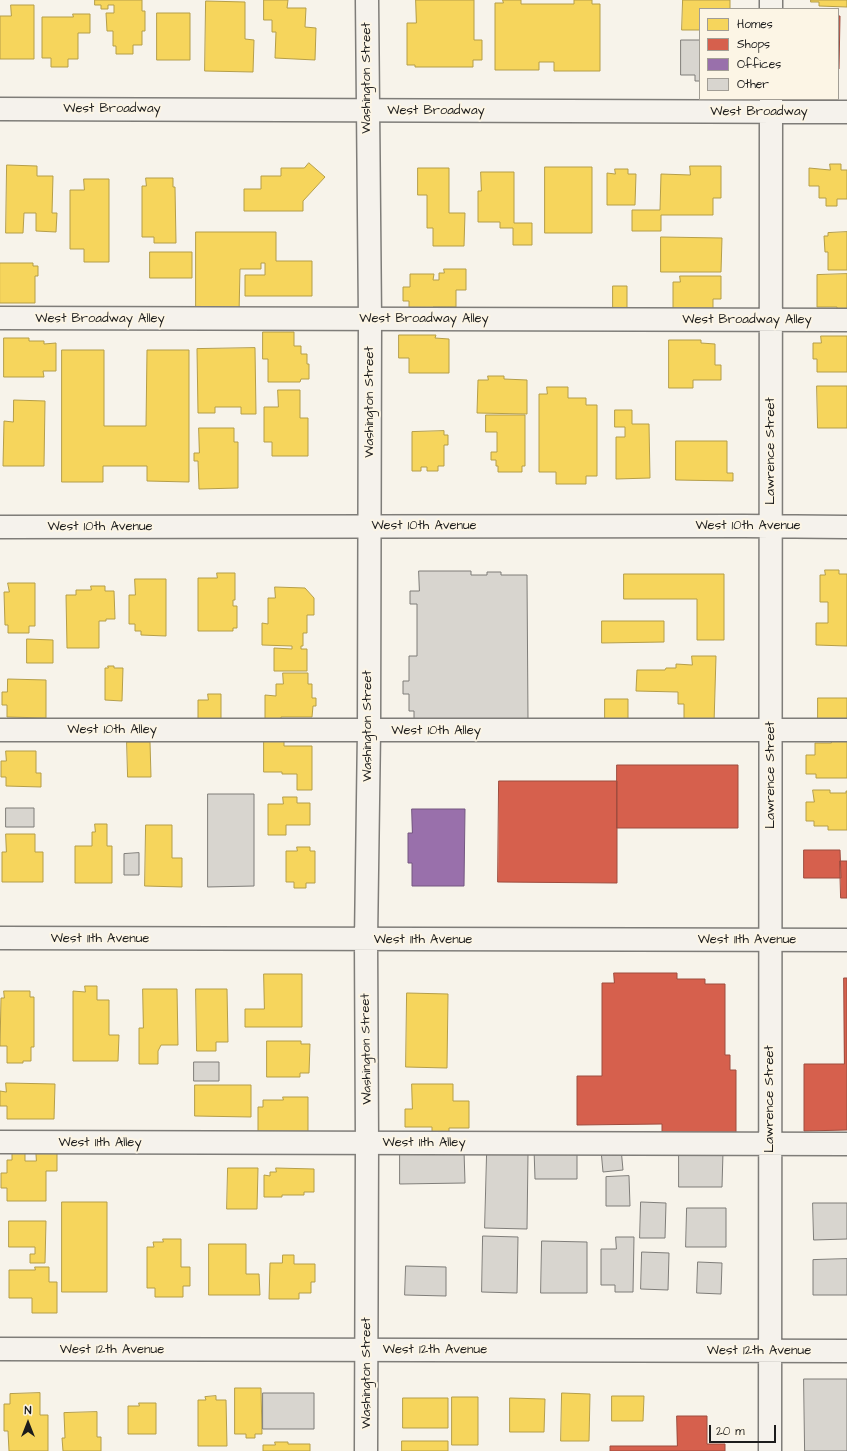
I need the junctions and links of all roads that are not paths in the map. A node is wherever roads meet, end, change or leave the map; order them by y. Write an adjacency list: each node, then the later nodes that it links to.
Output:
1 (367, 0): 4 (street, Washington Street)
2 (771, 106): 4 (street, West Broadway); 5 (street, West Broadway); 8 (street, Lawrence Street)
3 (0, 108): 4 (street, West Broadway)
4 (367, 110): 7 (street, Washington Street)
5 (847, 112)
6 (0, 318): 7 (street, West Broadway Alley)
7 (370, 319): 8 (street, West Broadway Alley); 10 (street, Washington Street)
8 (771, 320): 9 (street, West Broadway Alley); 11 (street, Lawrence Street)
9 (847, 320)
10 (369, 526): 11 (street, West 10th Avenue); 13 (street, West 10th Avenue); 17 (street, Washington Street)
11 (771, 526): 12 (street, West 10th Avenue); 15 (street, Lawrence Street)
12 (847, 526)
13 (0, 527)
14 (0, 730): 17 (street, West 10th Alley)
15 (771, 730): 16 (street, West 10th Alley); 17 (street, West 10th Alley); 20 (street, Lawrence Street)
16 (847, 730)
17 (369, 731): 19 (street, Washington Street)
18 (0, 938): 19 (street, West 11th Avenue)
19 (366, 940): 20 (street, West 11th Avenue); 23 (street, Washington Street)
20 (771, 940): 21 (street, West 11th Avenue); 24 (street, Lawrence Street)
21 (847, 940)
22 (0, 1142): 23 (street, West 11th Alley)
23 (367, 1143): 24 (street, West 11th Alley); 27 (street, Washington Street)
24 (770, 1144): 25 (street, West 11th Alley); 28 (street, Lawrence Street)
25 (847, 1144)
26 (0, 1349): 27 (street, West 12th Avenue)
27 (367, 1350): 28 (street, West 12th Avenue); 30 (street, Washington Street)
28 (770, 1351): 29 (street, West 12th Avenue); 31 (street, Lawrence Street)
29 (847, 1351)
30 (366, 1451)
31 (770, 1451)

